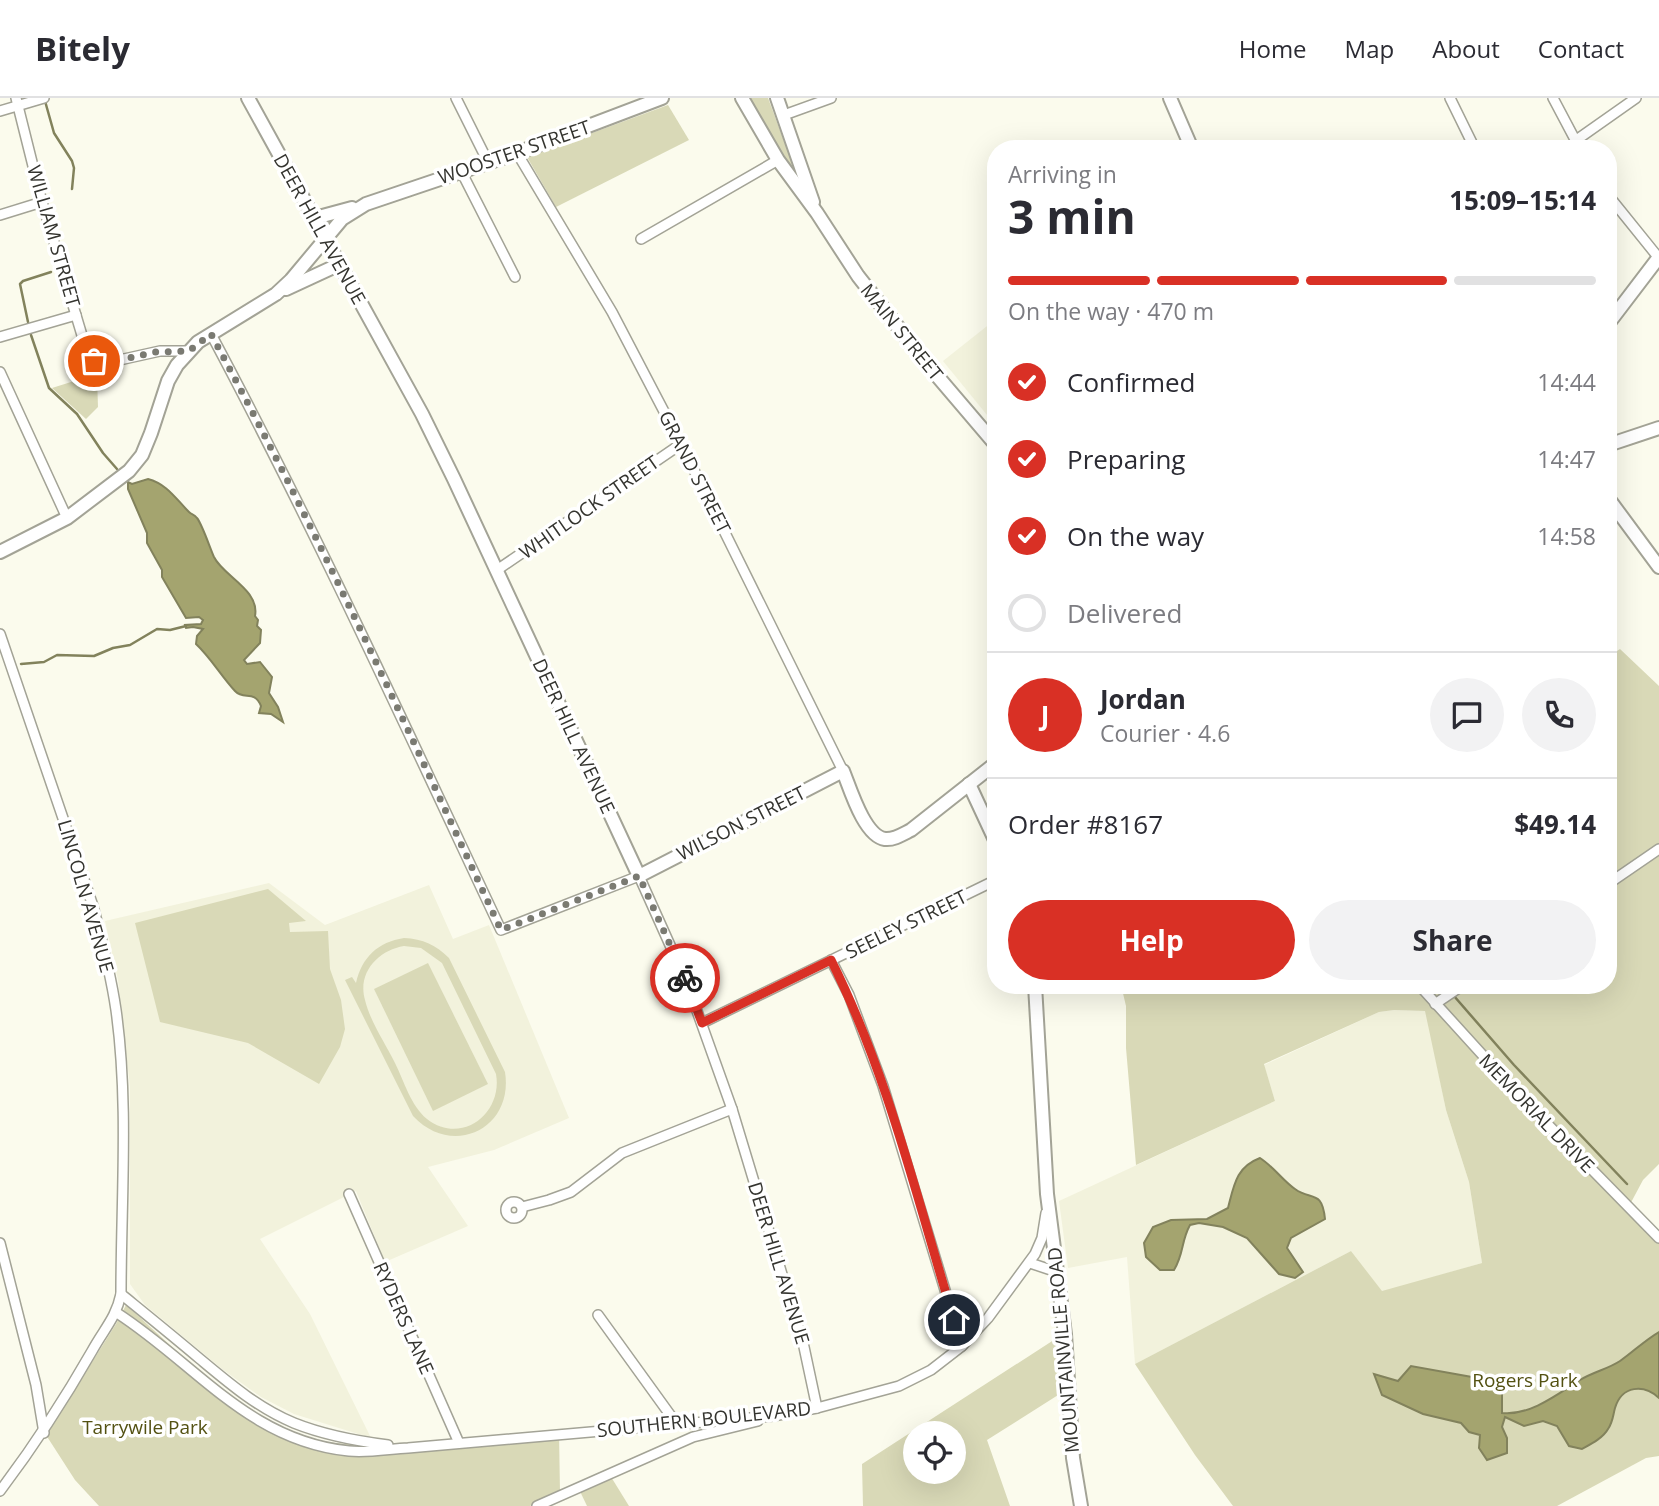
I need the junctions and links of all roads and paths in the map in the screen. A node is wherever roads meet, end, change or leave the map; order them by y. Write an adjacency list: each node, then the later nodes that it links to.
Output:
1 (44, 98): 12 (street)
2 (248, 98): 28 (street, DEER HILL AVENUE)
3 (456, 98): 21 (street)
4 (662, 98): 19 (street, WOOSTER STREET)
5 (742, 98): 20 (street, MAIN STREET)
6 (777, 98): 14 (street, MAIN STREET)
7 (831, 98): 14 (street)
8 (1170, 98): 15 (street)
9 (1450, 98): 16 (street)
10 (1553, 98): 17 (street)
11 (1636, 98): 18 (street)
12 (17, 102): 13 (street); 23 (street, WILLIAM STREET)
13 (0, 111)
14 (784, 115): 26 (street, MAIN STREET)
15 (1188, 140)
16 (1471, 140)
17 (1574, 140)
18 (1583, 140)
19 (517, 153): 21 (street, WOOSTER STREET); 44 (street, GRAND STREET)
20 (778, 160): 26 (street, MAIN STREET); 30 (street)
21 (488, 162): 22 (street, WOOSTER STREET)
22 (461, 171): 24 (street, WOOSTER STREET); 33 (street)
23 (42, 202): 27 (street); 36 (street, WILLIAM STREET)
24 (366, 204): 28 (street, WOOSTER STREET); 29 (street, WOOSTER STREET)
25 (1617, 206): 31 (street)
26 (817, 213): 42 (street, MAIN STREET)
27 (0, 215)
28 (315, 218): 29 (street, DEER HILL AVENUE)
29 (325, 239): 32 (street, DEER HILL AVENUE); 34 (street, WOOSTER STREET)
30 (641, 239)
31 (1659, 257): 35 (street)
32 (340, 264): 34 (street); 49 (street, DEER HILL AVENUE)
33 (515, 277)
34 (276, 294): 37 (street)
35 (1617, 312)
36 (76, 315): 38 (street); 39 (street, WILLIAM STREET)
37 (211, 334): 39 (street); 56 (street)
38 (0, 337)
39 (189, 351): 46 (street)
40 (0, 372): 46 (street)
41 (1659, 428): 43 (street)
42 (987, 434)
43 (1617, 442)
44 (681, 444): 49 (street, WHITLOCK STREET); 52 (street, GRAND STREET)
45 (1617, 510): 48 (street)
46 (67, 518): 47 (street)
47 (0, 552)
48 (1659, 567)
49 (497, 570): 56 (street, DEER HILL AVENUE)
50 (0, 634): 73 (street, LINCOLN AVENUE)
51 (987, 770): 53 (street, GRAND STREET)
52 (843, 771): 53 (street, GRAND STREET); 56 (street, WILSON STREET)
53 (968, 785): 54 (street)
54 (987, 824)
55 (1659, 849): 57 (street)
56 (639, 876): 64 (street, DEER HILL AVENUE)
57 (1617, 878)
58 (987, 884): 59 (street, SEELEY STREET)
59 (831, 960): 64 (street, SEELEY STREET); 76 (street)
60 (1036, 994): 67 (street, MOUNTAINVILLE ROAD)
61 (1427, 994): 63 (street, MEMORIAL DRIVE)
62 (1451, 994): 63 (street)
63 (1435, 1004): 69 (street, MEMORIAL DRIVE)
64 (702, 1023): 65 (street, DEER HILL AVENUE)
65 (732, 1109): 68 (street); 77 (street, DEER HILL AVENUE)
66 (349, 1194): 81 (street, RYDERS LANE)
67 (1047, 1194): 71 (street, SOUTHERN BOULEVARD); 72 (street, MOUNTAINVILLE ROAD)
68 (522, 1207)
69 (1659, 1238)
70 (0, 1243): 80 (street)
71 (1030, 1263): 72 (street); 76 (street, SOUTHERN BOULEVARD)
72 (1056, 1272): 85 (street, MOUNTAINVILLE ROAD)
73 (121, 1294): 74 (street); 82 (street, SOUTHERN BOULEVARD)
74 (117, 1314): 80 (street); 82 (street, SOUTHERN BOULEVARD)
75 (598, 1315): 79 (street)
76 (962, 1346): 77 (street, SOUTHERN BOULEVARD)
77 (817, 1408): 78 (street, SOUTHERN BOULEVARD)
78 (773, 1416): 79 (street, SOUTHERN BOULEVARD); 84 (street)
79 (676, 1423): 81 (street, SOUTHERN BOULEVARD)
80 (44, 1433): 83 (street)
81 (459, 1443): 82 (street, SOUTHERN BOULEVARD)
82 (408, 1448)
83 (0, 1491)
84 (537, 1506)
85 (1081, 1506)

